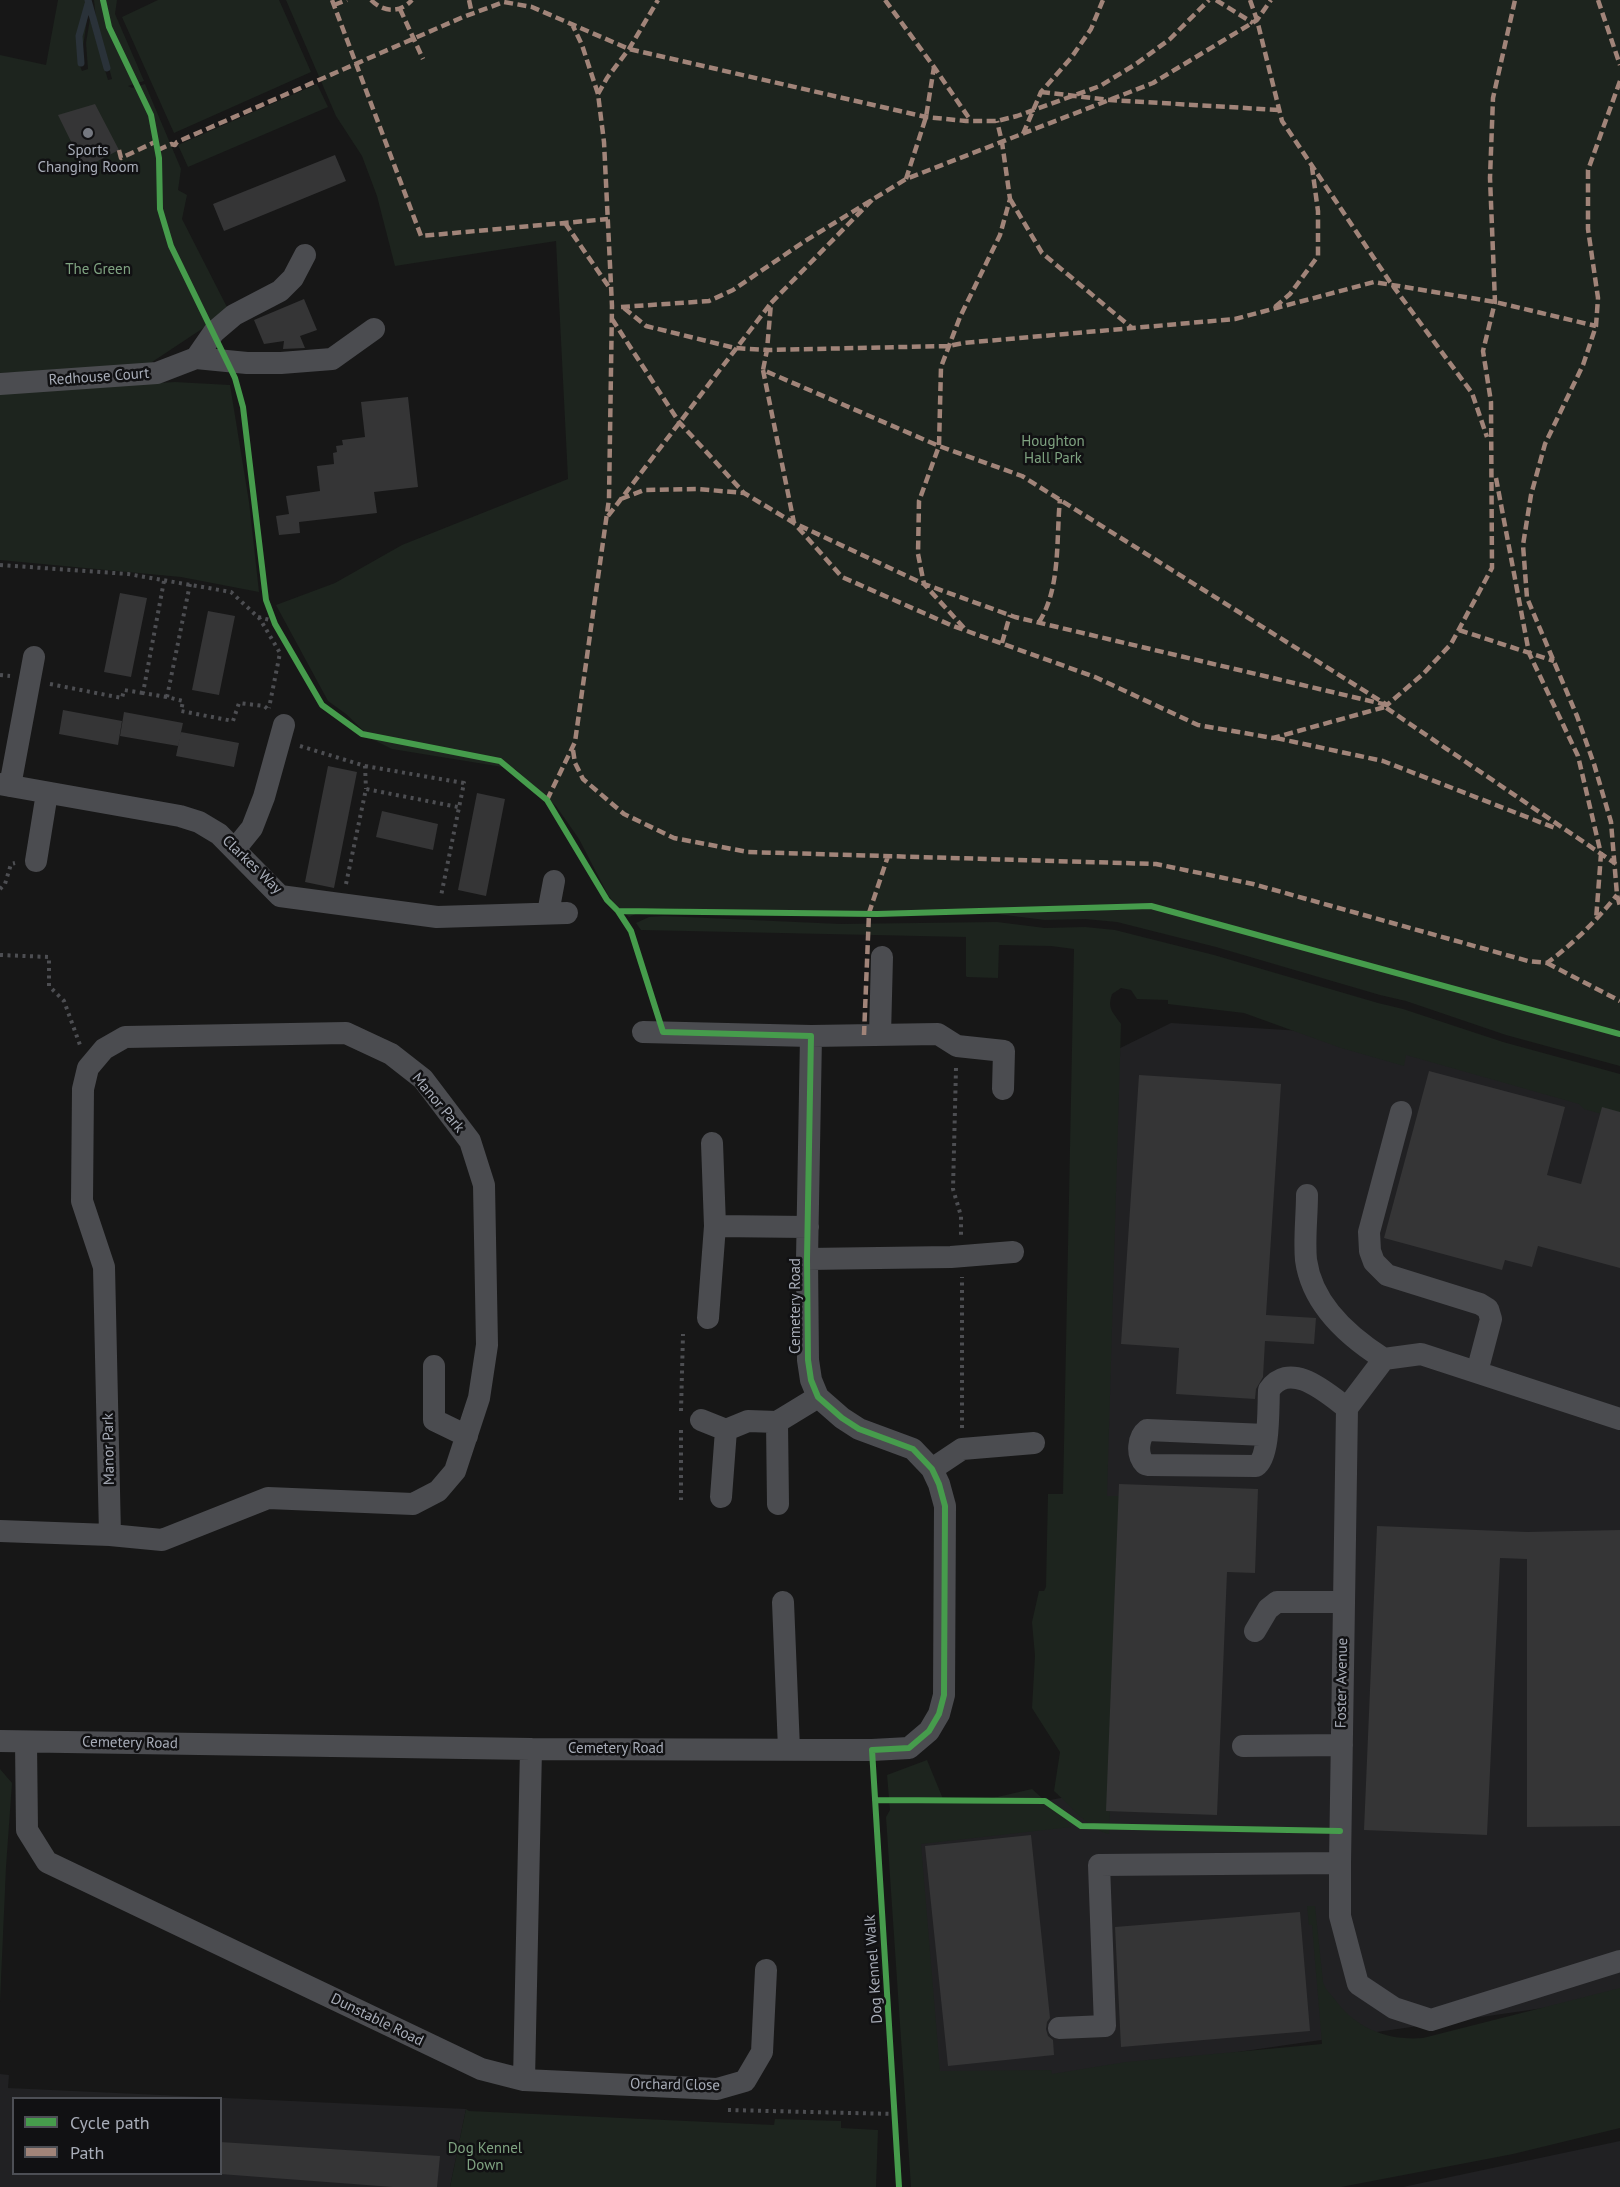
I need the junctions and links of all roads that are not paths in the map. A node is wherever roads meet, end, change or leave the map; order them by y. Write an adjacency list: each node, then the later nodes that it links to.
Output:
1 (305, 255): 3 (street)
2 (374, 329): 3 (street, Redhouse Court)
3 (196, 358): 4 (street, Redhouse Court)
4 (0, 384)
5 (34, 657): 7 (street)
6 (277, 725): 9 (street)
7 (5, 785): 8 (street, Clarkes Way)
8 (47, 793): 9 (street, Clarkes Way); 10 (street)
9 (235, 849): 11 (street, Clarkes Way)
10 (36, 861)
11 (554, 881)
12 (882, 957): 14 (street)
13 (643, 1032): 15 (street)
14 (880, 1035): 15 (street); 16 (street)
15 (811, 1036): 21 (street, Cemetery Road)
16 (1004, 1089)
17 (1401, 1112): 27 (street)
18 (712, 1143): 20 (street)
19 (1307, 1195): 25 (street)
20 (715, 1226): 21 (street); 24 (street)
21 (808, 1227): 23 (street, Cemetery Road)
22 (1013, 1252): 23 (street, Cemetery Road)
23 (807, 1259): 28 (street, Cemetery Road)
24 (708, 1318)
25 (1384, 1359): 27 (street); 29 (street)
26 (434, 1366): 35 (street)
27 (1477, 1372): 30 (street)
28 (818, 1398): 32 (street); 37 (street, Cemetery Road)
29 (1347, 1408): 34 (street); 43 (street, Foster Avenue)
30 (1620, 1419)
31 (700, 1420): 33 (street)
32 (777, 1422): 33 (street); 39 (street)
33 (726, 1430): 38 (street)
34 (1266, 1435): 34 (street)
35 (467, 1437): 41 (street, Manor Park); 41 (street, Manor Park)
36 (1034, 1443): 37 (street)
37 (932, 1469): 50 (street, Cemetery Road)
38 (721, 1497)
39 (778, 1504)
40 (0, 1531): 41 (street)
41 (110, 1535)
42 (783, 1602): 50 (street)
43 (1344, 1602): 44 (street); 47 (street, Foster Avenue)
44 (1255, 1631)
45 (0, 1742): 46 (street, Cemetery Road)
46 (26, 1742): 49 (street, Cemetery Road); 55 (street, Dunstable Road)
47 (1341, 1745): 48 (street); 51 (street, Foster Avenue)
48 (1243, 1746)
49 (531, 1749): 50 (street, Cemetery Road); 55 (street)
50 (789, 1749)
51 (1340, 1863): 52 (street, Foster Avenue); 54 (street)
52 (1620, 1961)
53 (766, 1970): 55 (street, Orchard Close)
54 (1059, 2028)
55 (524, 2080)

